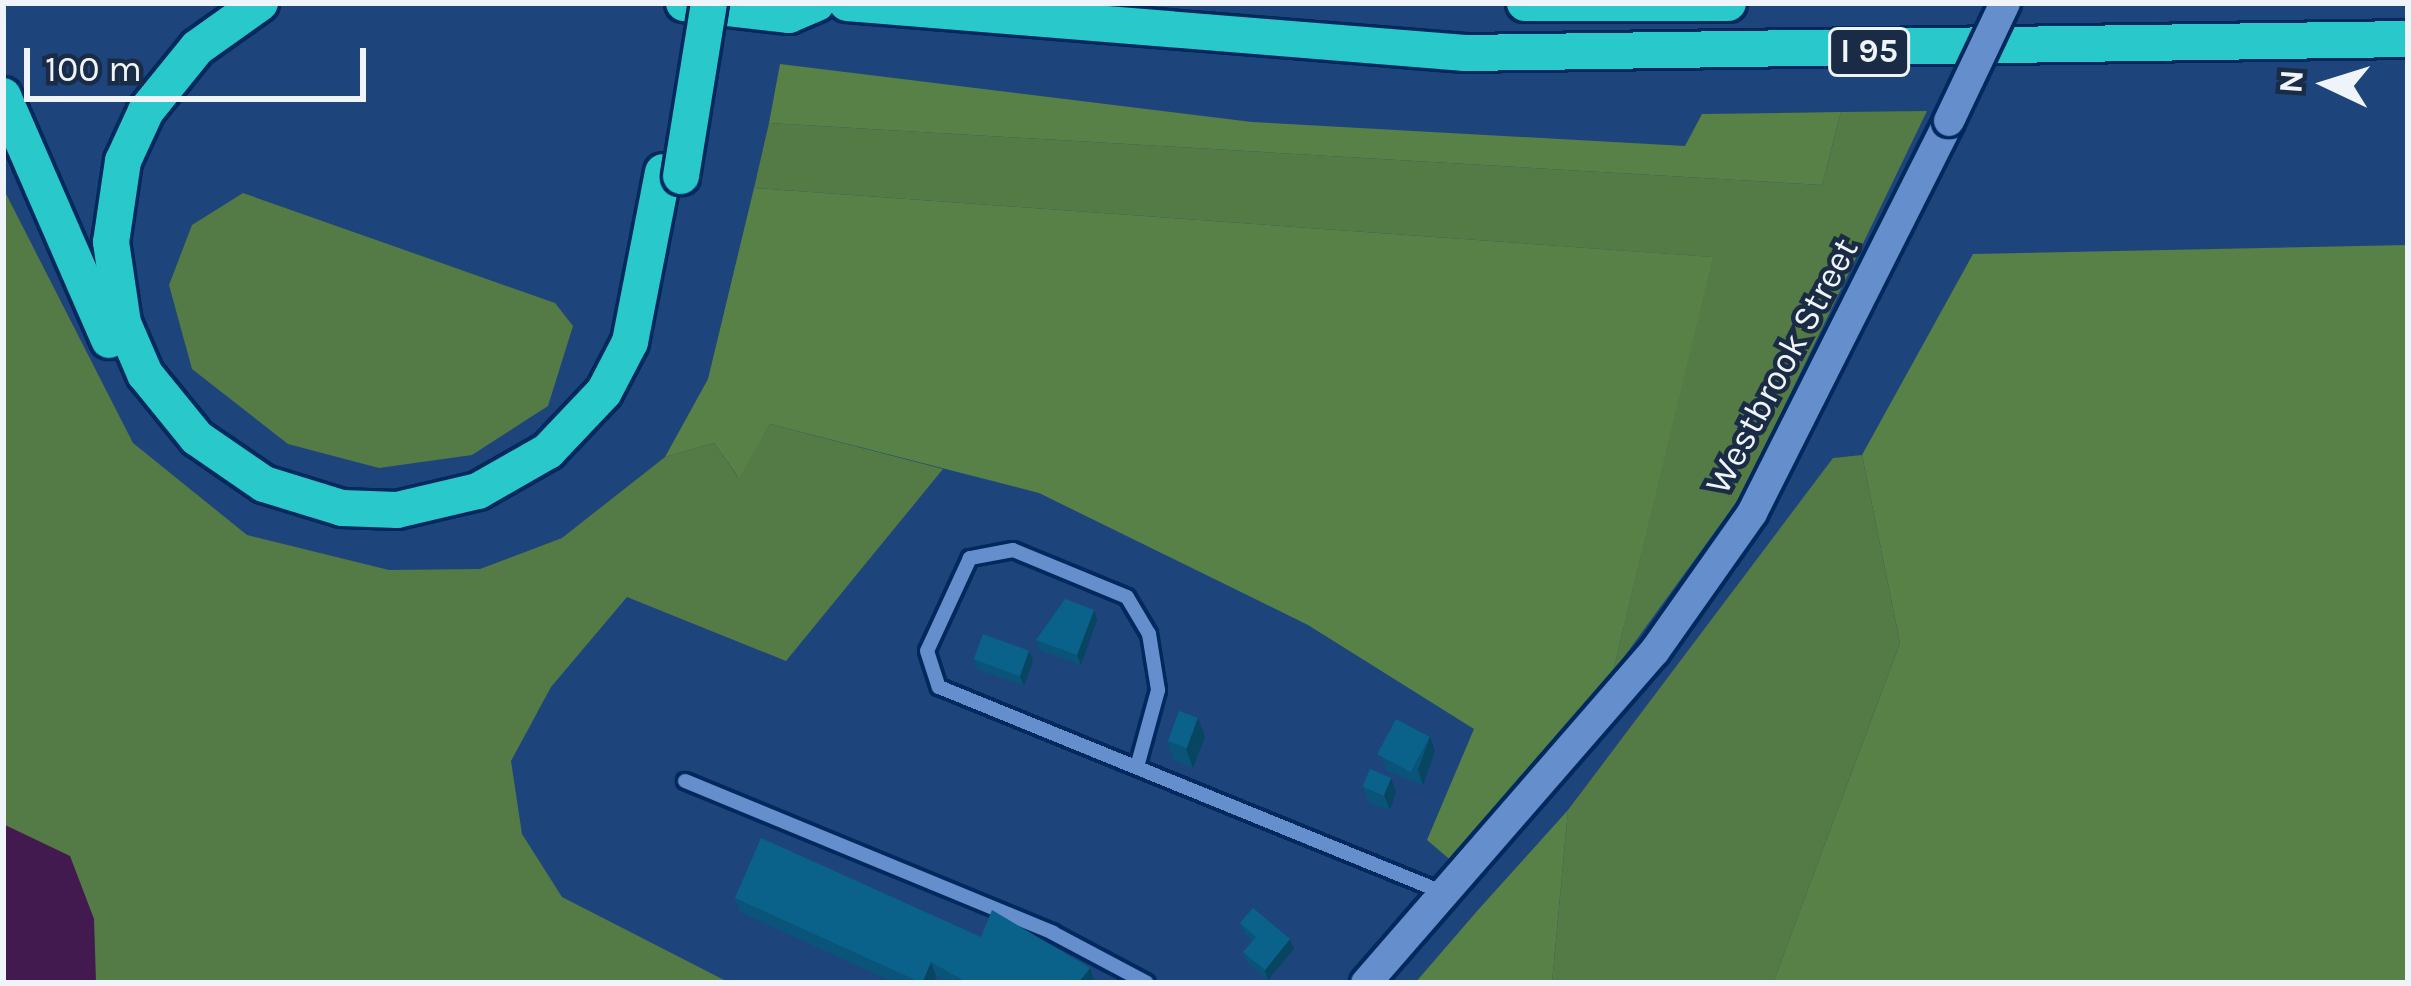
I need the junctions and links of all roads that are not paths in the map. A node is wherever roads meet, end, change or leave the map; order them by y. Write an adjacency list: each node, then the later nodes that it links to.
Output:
1 (260, 3): 11 (highway)
2 (687, 3): 4 (highway); 11 (highway)
3 (709, 3): 11 (highway, bridge)
4 (817, 3)
5 (848, 3): 9 (highway, I 95)
6 (1525, 3): 7 (highway)
7 (1728, 3)
8 (2005, 3): 14 (main road, Westbrook Street, bridge)
9 (2408, 39)
10 (3, 96): 11 (highway)
11 (672, 174)
12 (1137, 767): 12 (lane); 14 (lane)
13 (685, 781): 15 (lane)
14 (1447, 894): 16 (main road, Westbrook Street)
15 (1147, 983)
16 (1366, 983)

